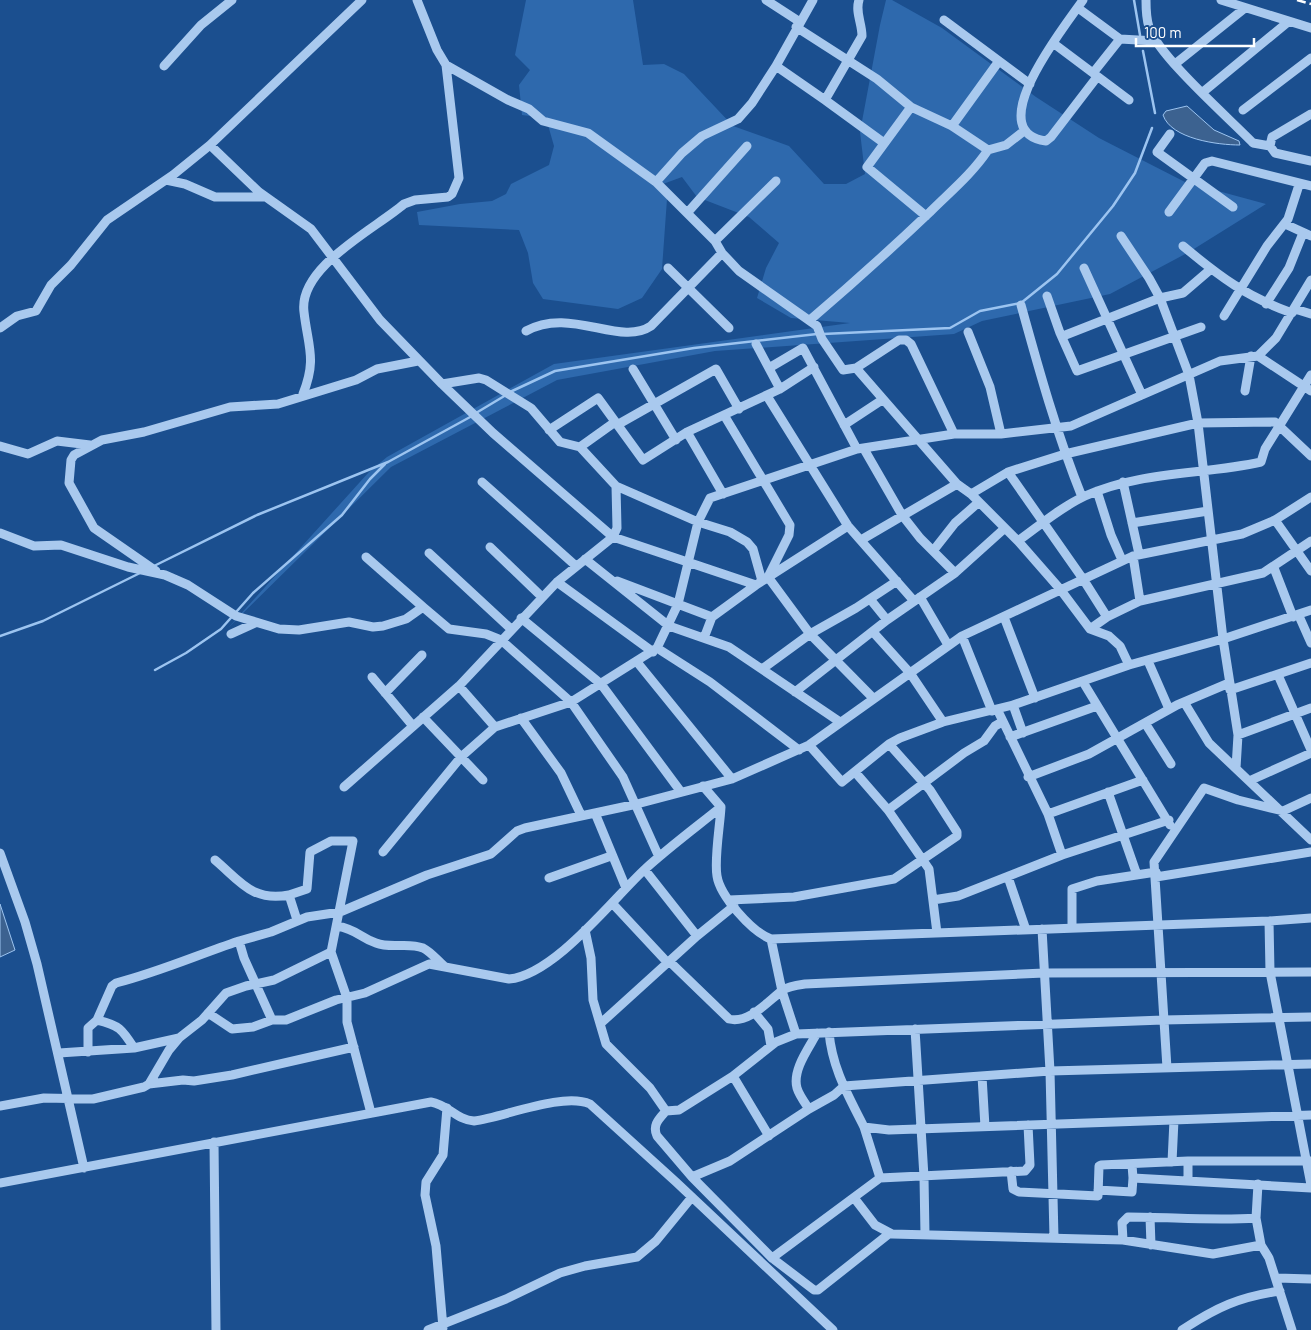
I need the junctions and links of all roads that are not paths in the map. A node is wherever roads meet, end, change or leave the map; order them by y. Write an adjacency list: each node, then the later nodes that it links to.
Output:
1 (232, 0): 24 (street)
2 (362, 0): 38 (street)
3 (417, 0): 23 (street)
4 (766, 0): 14 (street)
5 (813, 0): 14 (street)
6 (859, 0): 20 (street)
7 (1083, 0): 10 (street)
8 (1146, 0): 17 (street)
9 (1221, 0): 11 (street)
10 (1078, 8): 16 (street); 18 (street)
11 (1245, 8): 13 (street); 22 (street)
12 (944, 20): 21 (street)
13 (1288, 22): 15 (street); 28 (street)
14 (798, 24): 20 (street); 25 (street)
15 (1311, 28)
16 (1120, 40): 17 (street); 26 (street)
17 (1156, 41): 22 (street)
18 (1054, 43): 26 (street); 27 (street)
19 (1311, 58): 32 (street)
20 (848, 61): 29 (street); 31 (street)
21 (999, 61): 27 (street); 34 (street)
22 (1175, 64): 28 (street)
23 (446, 65): 45 (street); 60 (street)
24 (164, 66)
25 (776, 66): 29 (street); 45 (street)
26 (1095, 75): 30 (street); 35 (street)
27 (1030, 84): 35 (street)
28 (1203, 92): 40 (street)
29 (825, 100): 37 (street)
30 (1129, 100)
31 (911, 107): 34 (street); 37 (street)
32 (1243, 110)
33 (1311, 114): 40 (street)
34 (952, 126): 41 (street)
35 (1024, 131): 41 (street)
36 (1170, 134): 43 (street)
37 (884, 143): 53 (street)
38 (210, 145): 44 (street); 49 (street)
39 (747, 146): 51 (street)
40 (1270, 146): 42 (street)
41 (988, 150): 53 (street)
42 (1311, 161)
43 (1193, 178): 47 (street); 50 (street); 52 (street)
44 (166, 180): 49 (street); 77 (street)
45 (656, 182): 51 (street)
46 (776, 182): 57 (street)
47 (1299, 185): 48 (street); 54 (street)
48 (1311, 186)
49 (266, 197): 60 (street)
50 (1233, 207)
51 (688, 212): 57 (street)
52 (1169, 212)
53 (926, 216): 75 (street)
54 (1285, 224): 55 (street); 66 (street)
55 (1307, 235): 69 (street)
56 (1121, 236): 68 (street)
57 (715, 241): 59 (street)
58 (1183, 246): 63 (street)
59 (722, 253): 65 (street); 75 (street)
60 (333, 258): 86 (street); 97 (street)
61 (668, 268): 65 (street)
62 (1084, 268): 74 (street)
63 (1211, 269): 66 (street); 68 (street)
64 (1311, 280): 71 (street)
65 (688, 289): 78 (street); 79 (street)
66 (1241, 291): 69 (street); 73 (street)
67 (1047, 296): 81 (street)
68 (1160, 298): 74 (street); 82 (street)
69 (1266, 304): 71 (street)
70 (1021, 305): 108 (street)
71 (1294, 311): 72 (street); 85 (street)
72 (1311, 314)
73 (1224, 316)
74 (1107, 318): 81 (street); 84 (street)
75 (813, 323): 89 (street)
76 (1202, 327): 82 (street)
77 (0, 328)
78 (729, 328)
79 (526, 331)
80 (968, 332): 112 (street)
81 (1063, 336): 84 (street)
82 (1174, 338): 84 (street); 91 (street)
83 (756, 344): 88 (street)
84 (1124, 355): 98 (street)
85 (1255, 356): 91 (street); 95 (street); 96 (street)
86 (418, 361): 93 (street); 97 (street)
87 (814, 367): 88 (street); 94 (street); 106 (street)
88 (769, 368): 94 (street)
89 (856, 368): 100 (street); 111 (street)
90 (633, 369): 101 (street)
91 (1188, 374): 98 (street); 105 (street)
92 (1311, 375): 95 (street)
93 (442, 384): 109 (street); 144 (street)
94 (780, 389): 99 (street)
95 (1308, 389): 107 (street)
96 (1246, 391)
97 (303, 394): 115 (street)
98 (1142, 395): 108 (street)
99 (767, 396): 102 (street); 121 (street)
100 (882, 400): 106 (street); 113 (street)
101 (654, 404): 102 (street); 104 (street); 114 (street)
102 (739, 408): 103 (street)
103 (724, 415): 110 (street); 125 (street)
104 (616, 423): 109 (street); 114 (street); 117 (street)
105 (1198, 423): 107 (street); 119 (street); 122 (street)
106 (844, 425): 118 (street)
107 (1280, 425): 120 (street); 122 (street)
108 (1058, 429): 112 (street); 119 (street)
109 (549, 430): 117 (street)
110 (687, 432): 114 (street); 130 (street)
111 (954, 434): 112 (street); 113 (street)
112 (1001, 434)
113 (917, 439): 118 (street); 127 (street)
114 (676, 440)
115 (90, 445): 116 (street); 161 (street)
116 (0, 446)
117 (580, 447): 128 (street)
118 (860, 449): 121 (street); 136 (street)
119 (1065, 454): 123 (street); 132 (street)
120 (1311, 456)
121 (810, 465): 125 (street); 141 (street)
122 (1203, 470): 126 (street); 135 (street)
123 (1008, 472): 131 (street); 140 (street)
124 (482, 482): 158 (street)
125 (763, 482): 130 (street); 165 (street)
126 (1123, 482): 129 (street); 139 (street)
127 (957, 484): 131 (street); 136 (street)
128 (616, 486): 138 (street); 144 (street)
129 (1097, 491): 132 (street); 156 (street)
130 (723, 494): 138 (street)
131 (971, 494): 134 (street)
132 (1082, 497): 140 (street)
133 (1311, 497): 137 (street)
134 (979, 502): 142 (street); 150 (street)
135 (1208, 511): 139 (street); 146 (street)
136 (902, 515): 145 (street); 150 (street)
137 (1275, 520): 146 (street); 151 (street)
138 (698, 522): 157 (street); 165 (street)
139 (1132, 522): 153 (street)
140 (1043, 523): 147 (street); 164 (street)
141 (848, 526): 145 (street); 165 (street)
142 (1005, 528): 147 (street); 162 (street)
143 (0, 533): 161 (street)
144 (613, 537): 155 (street); 157 (street)
145 (861, 540): 166 (street)
146 (1212, 540): 153 (street); 168 (street)
147 (1018, 541): 169 (street)
148 (1311, 541): 151 (street)
149 (490, 548): 170 (street)
150 (933, 551): 162 (street)
151 (1298, 551): 159 (street); 160 (street)
152 (429, 554): 185 (street)
153 (1136, 555): 156 (street); 173 (street)
154 (366, 557): 175 (street)
155 (584, 559): 158 (street); 163 (street)
156 (1122, 560): 164 (street)
157 (688, 562): 165 (street); 174 (street)
158 (576, 566): 167 (street)
159 (1274, 568): 168 (street); 177 (street)
160 (1311, 571)
161 (158, 572): 183 (street)
162 (955, 574): 172 (street)
163 (608, 578): 174 (street); 184 (street)
164 (1083, 579): 169 (street); 180 (street)
165 (762, 581): 178 (street); 189 (street)
166 (897, 581): 171 (street); 172 (street)
167 (557, 582): 170 (street); 196 (street)
168 (1218, 584): 173 (street); 192 (street)
169 (1060, 589): 179 (street); 186 (street)
170 (542, 597): 181 (street)
171 (870, 598): 182 (street); 189 (street)
172 (917, 599): 182 (street); 195 (street)
173 (1140, 601): 180 (street)
174 (678, 604): 178 (street); 184 (street)
175 (423, 607): 183 (street); 193 (street)
176 (1311, 610): 177 (street)
177 (1296, 616): 192 (street); 194 (street)
178 (712, 617): 191 (street)
179 (1004, 617): 190 (street); 214 (street)
180 (1107, 617): 186 (street)
181 (521, 618): 185 (street); 208 (street)
182 (887, 620): 187 (street)
183 (255, 623): 188 (street)
184 (669, 626): 191 (street); 196 (street)
185 (511, 628): 193 (street)
186 (1090, 629): 202 (street)
187 (872, 632): 198 (street); 204 (street)
188 (231, 634)
189 (810, 634): 198 (street); 203 (street)
190 (962, 636): 195 (street); 220 (street)
191 (704, 638): 203 (street)
192 (1223, 639): 199 (street); 210 (street)
193 (501, 640): 209 (street); 215 (street)
194 (1311, 643)
195 (948, 645): 204 (street)
196 (655, 650): 200 (street); 237 (street)
197 (422, 655): 212 (street)
198 (835, 659): 211 (street); 213 (street)
199 (1148, 661): 202 (street); 221 (street)
200 (637, 662): 208 (street); 244 (street)
201 (1311, 663): 205 (street)
202 (1129, 665): 207 (street)
203 (762, 669): 211 (street)
204 (910, 673): 213 (street); 226 (street)
205 (1278, 675): 210 (street); 222 (street)
206 (372, 677): 212 (street)
207 (1083, 682): 214 (street); 218 (street)
208 (601, 684): 215 (street); 251 (street)
209 (459, 686): 223 (street); 230 (street)
210 (1230, 686): 216 (street); 232 (street)
211 (795, 692): 225 (street)
212 (385, 693): 229 (street)
213 (873, 698): 225 (street)
214 (1035, 698): 217 (street)
215 (571, 702): 224 (street); 254 (street)
216 (1184, 702): 221 (street); 241 (street)
217 (1014, 705): 220 (street); 231 (street)
218 (1097, 706): 231 (street); 234 (street)
219 (1311, 708): 222 (street)
220 (995, 710): 226 (street); 227 (street)
221 (1169, 710): 228 (street)
222 (1295, 714): 232 (street); 238 (street)
223 (423, 717): 229 (street); 239 (street)
224 (521, 718): 230 (street); 260 (street)
225 (840, 722): 236 (street)
226 (943, 722): 235 (street)
227 (1002, 722): 233 (street); 248 (street)
228 (1145, 723): 234 (street); 240 (street)
229 (413, 726): 250 (street)
230 (495, 727): 239 (street)
231 (1023, 732): 233 (street)
232 (1238, 735): 241 (street)
233 (1010, 738): 243 (street)
234 (1119, 739): 243 (street); 246 (street)
235 (889, 744): 242 (street); 248 (street)
236 (809, 745): 237 (street); 242 (street)
237 (799, 750): 244 (street)
238 (1311, 751): 247 (street)
239 (461, 758): 245 (street); 265 (street)
240 (1171, 764)
241 (1236, 768): 247 (street)
242 (855, 772): 256 (street)
243 (1028, 777): 259 (street)
244 (732, 779): 249 (street)
245 (483, 780)
246 (1143, 780): 252 (street); 261 (street)
247 (1249, 780): 257 (street)
248 (924, 784): 256 (street); 271 (street)
249 (703, 786): 251 (street); 255 (street)
250 (344, 787)
251 (681, 792): 254 (street)
252 (1108, 792): 259 (street); 262 (street)
253 (1311, 798): 257 (street)
254 (637, 804): 258 (street); 270 (street)
255 (721, 807): 270 (street); 282 (street)
256 (888, 810): 271 (street)
257 (1283, 811): 263 (street); 264 (street)
258 (595, 813): 260 (street); 269 (street)
259 (1048, 814): 268 (street)
260 (581, 815): 283 (street)
261 (1169, 820): 262 (street); 263 (street)
262 (1124, 834): 268 (street); 274 (street)
263 (1173, 834): 275 (street)
264 (1311, 840)
265 (383, 852)
266 (1311, 852): 275 (street)
267 (0, 853): 325 (street)
268 (1062, 855): 276 (street)
269 (611, 856): 277 (street); 278 (street)
270 (659, 857): 273 (street)
271 (923, 859): 280 (street); 282 (street)
272 (215, 860): 279 (street)
273 (644, 870): 278 (street); 294 (street)
274 (1137, 875): 275 (street); 289 (street)
275 (1156, 875): 287 (street)
276 (1008, 877): 280 (street); 292 (street)
277 (549, 878)
278 (626, 888): 281 (street)
279 (289, 896): 283 (street); 285 (street)
280 (933, 900): 293 (street)
281 (612, 903): 291 (street); 298 (street)
282 (732, 903): 294 (street); 295 (street)
283 (340, 912): 285 (street); 288 (street)
284 (1311, 918): 286 (street)
285 (298, 920): 296 (street)
286 (1269, 921): 287 (street); 301 (street)
287 (1159, 925): 289 (street); 300 (street)
288 (337, 926): 297 (street); 299 (street)
289 (1072, 928): 290 (street)
290 (1042, 929): 292 (street); 303 (street)
291 (585, 930): 299 (street); 314 (street)
292 (1026, 930): 293 (street)
293 (936, 933): 295 (street)
294 (697, 936): 298 (street)
295 (771, 939): 305 (street)
296 (239, 941): 304 (street); 311 (street)
297 (331, 952): 304 (street); 306 (street)
298 (668, 962): 307 (street); 314 (street)
299 (444, 966): 306 (street)
300 (1162, 972): 301 (street); 303 (street); 313 (street)
301 (1270, 972): 302 (street); 309 (street)
302 (1311, 972)
303 (1044, 973): 305 (street); 315 (street)
304 (255, 984): 308 (street); 312 (street)
305 (782, 990): 307 (street); 319 (street)
306 (347, 998): 312 (street); 321 (street)
307 (754, 1012): 322 (street)
308 (208, 1013): 312 (street); 320 (street)
309 (1279, 1017): 310 (street); 313 (street); 326 (street)
310 (1311, 1017)
311 (97, 1020): 323 (street); 324 (street)
312 (272, 1020)
313 (1163, 1020): 315 (street); 328 (street)
314 (600, 1024): 339 (street)
315 (1047, 1025): 316 (street); 329 (street)
316 (915, 1029): 317 (street); 332 (street)
317 (829, 1032): 318 (street); 334 (street)
318 (817, 1033): 319 (street); 338 (street)
319 (796, 1034): 322 (street)
320 (179, 1038): 323 (street); 333 (street)
321 (354, 1046): 333 (street); 340 (street)
322 (771, 1046): 330 (street)
323 (134, 1048): 324 (street)
324 (88, 1052): 325 (street)
325 (59, 1053): 335 (street)
326 (1288, 1064): 327 (street); 328 (street); 341 (street)
327 (1311, 1064)
328 (1167, 1068): 329 (street)
329 (1050, 1071): 331 (street); 344 (street)
330 (733, 1076): 339 (street); 349 (street)
331 (982, 1076): 332 (street); 347 (street)
332 (918, 1081): 334 (street); 348 (street)
333 (148, 1084): 335 (street)
334 (842, 1086): 338 (street); 346 (street)
335 (69, 1097): 336 (street); 355 (street)
336 (0, 1106)
337 (447, 1108): 340 (street); 367 (street); 381 (street)
338 (809, 1109): 349 (street)
339 (666, 1111): 357 (street)
340 (371, 1113): 350 (street)
341 (1298, 1116): 342 (street); 343 (street); 352 (street)
342 (1311, 1116)
343 (1174, 1120): 344 (street); 353 (street)
344 (1052, 1124): 345 (street); 366 (street)
345 (1028, 1125): 347 (street); 356 (street)
346 (864, 1127): 348 (street); 359 (street)
347 (985, 1127): 348 (street)
348 (921, 1129): 358 (street)
349 (769, 1136): 357 (street)
350 (214, 1142): 355 (street); 382 (street)
351 (1188, 1161): 352 (street); 353 (street); 361 (street)
352 (1309, 1161): 364 (street)
353 (1172, 1162): 354 (street)
354 (1132, 1165): 360 (street); 365 (street)
355 (84, 1168): 362 (street)
356 (1011, 1172): 358 (street); 366 (street)
357 (692, 1177): 377 (street)
358 (924, 1177): 359 (street); 372 (street)
359 (880, 1178): 368 (street)
360 (1133, 1178): 361 (street); 365 (street)
361 (1188, 1179): 363 (street)
362 (0, 1183)
363 (1258, 1184): 364 (street); 370 (street)
364 (1311, 1186)
365 (1098, 1190): 366 (street)
366 (1053, 1193): 373 (street)
367 (692, 1197): 381 (street); 384 (street)
368 (855, 1199): 371 (street); 377 (street)
369 (1150, 1217): 370 (street); 374 (street); 375 (street)
370 (1256, 1218): 376 (street)
371 (890, 1233): 372 (street); 377 (street)
372 (925, 1235): 373 (street)
373 (1054, 1238): 374 (street)
374 (1123, 1240): 375 (street)
375 (1151, 1245): 376 (street)
376 (1261, 1246): 378 (street)
377 (772, 1258)
378 (1276, 1278): 379 (street); 380 (street)
379 (1311, 1278)
380 (1280, 1291): 385 (street); 386 (street)
381 (442, 1327): 383 (street)
382 (216, 1330)
383 (428, 1330)
384 (832, 1330)
385 (1182, 1330)
386 (1292, 1330)

